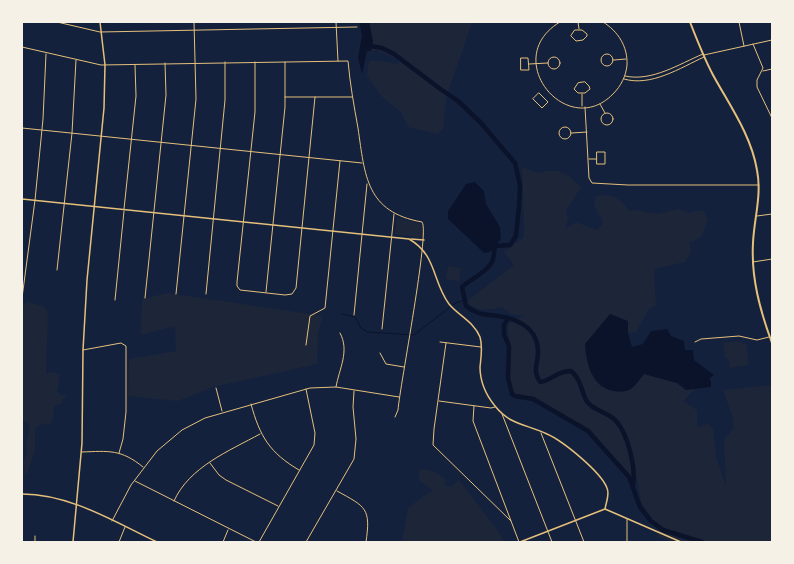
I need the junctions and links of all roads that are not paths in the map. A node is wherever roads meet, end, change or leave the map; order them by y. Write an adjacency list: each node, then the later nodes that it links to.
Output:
1 (57, 22): 14 (street)
2 (100, 22): 14 (street)
3 (194, 22): 12 (street)
4 (336, 22): 10 (street)
5 (560, 22): 30 (street)
6 (578, 22): 13 (street)
7 (603, 22): 21 (street)
8 (690, 22): 20 (main road)
9 (739, 22): 17 (street)
10 (337, 27): 11 (street); 12 (street); 24 (street)
11 (357, 27)
12 (194, 30): 14 (street); 29 (street)
13 (579, 30): 13 (street)
14 (100, 32): 34 (street)
15 (772, 40): 16 (street)
16 (753, 44): 17 (street); 36 (street)
17 (744, 46): 20 (street)
18 (22, 47): 19 (street)
19 (46, 53): 22 (street); 51 (street)
20 (704, 55): 37 (street); 38 (street); 68 (main road)
21 (626, 59): 23 (street); 37 (street)
22 (76, 60): 34 (street); 53 (street)
23 (614, 60): 23 (street)
24 (338, 61): 27 (street); 41 (street)
25 (225, 62): 26 (street); 29 (street); 59 (street)
26 (255, 62): 27 (street); 60 (street)
27 (285, 62): 42 (street)
28 (165, 63): 29 (street); 32 (street); 57 (street)
29 (195, 63): 58 (street)
30 (536, 63): 31 (street); 33 (street); 40 (street)
31 (548, 63): 31 (street)
32 (135, 64): 34 (street); 56 (street)
33 (528, 64): 33 (street)
34 (105, 65): 55 (street)
35 (772, 69): 36 (street)
36 (763, 71): 49 (street)
37 (624, 76): 38 (street)
38 (624, 78): 45 (street)
39 (582, 93): 39 (street); 46 (street)
40 (549, 94): 44 (street); 46 (street)
41 (353, 97): 43 (street); 66 (street)
42 (285, 98): 43 (street); 61 (street)
43 (315, 98): 62 (street)
44 (544, 99): 44 (street)
45 (600, 103): 47 (street); 48 (street)
46 (582, 107): 47 (street)
47 (585, 107): 52 (street)
48 (605, 113): 48 (street)
49 (772, 118)
50 (22, 128): 51 (street)
51 (42, 130): 53 (street); 70 (street)
52 (588, 132): 54 (street); 63 (street)
53 (72, 133): 55 (street); 71 (street)
54 (571, 133): 54 (street)
55 (102, 136): 56 (street); 72 (street)
56 (131, 139): 57 (street); 73 (street)
57 (161, 142): 58 (street); 74 (street)
58 (191, 145): 59 (street); 77 (street)
59 (221, 148): 60 (street); 79 (street)
60 (251, 152): 61 (street); 80 (street)
61 (280, 155): 62 (street); 81 (street)
62 (310, 158): 65 (street); 82 (street)
63 (589, 159): 64 (street); 68 (street)
64 (597, 159): 64 (street)
65 (340, 161): 66 (street); 83 (street)
66 (363, 164): 67 (street)
67 (367, 181): 75 (street); 84 (street)
68 (759, 185): 78 (main road)
69 (22, 199): 70 (street)
70 (35, 200): 71 (street); 95 (street)
71 (65, 203): 72 (street); 91 (street)
72 (94, 206): 73 (street); 108 (street)
73 (124, 209): 74 (street); 97 (street)
74 (154, 212): 77 (street); 96 (street)
75 (394, 213): 85 (street); 87 (street)
76 (772, 214): 78 (street)
77 (184, 215): 79 (street); 93 (street)
78 (756, 216): 90 (main road)
79 (213, 219): 80 (street); 94 (street)
80 (243, 222): 81 (street); 92 (street)
81 (273, 225): 82 (street); 92 (street)
82 (303, 228): 83 (street); 92 (street)
83 (333, 231): 84 (street); 106 (street)
84 (363, 234): 85 (street); 98 (street)
85 (392, 236): 86 (street); 99 (street)
86 (409, 239): 87 (street); 88 (street)
87 (424, 240): 88 (street)
88 (423, 250): 107 (street); 110 (street)
89 (772, 259): 90 (street)
90 (752, 262): 101 (main road)
91 (57, 270)
92 (266, 292)
93 (176, 294)
94 (206, 294)
95 (22, 298)
96 (145, 298)
97 (115, 300)
98 (354, 315)
99 (382, 329)
100 (340, 333): 111 (street)
101 (770, 337): 103 (street); 105 (main road)
102 (440, 342): 104 (street)
103 (696, 342)
104 (446, 343): 107 (street); 116 (street)
105 (772, 343)
106 (306, 345)
107 (482, 347): 119 (street)
108 (83, 350): 125 (street); 126 (street)
109 (380, 353): 110 (street)
110 (404, 367): 115 (street)
111 (336, 387): 113 (street); 114 (street)
112 (216, 388): 120 (street)
113 (306, 389): 117 (street); 129 (street)
114 (354, 390): 115 (street); 131 (street)
115 (399, 397): 122 (street)
116 (438, 401): 118 (street); 140 (street)
117 (251, 404): 120 (street); 124 (street)
118 (474, 406): 119 (street); 140 (street)
119 (495, 406): 121 (street)
120 (222, 412): 128 (street)
121 (502, 413): 123 (street); 143 (street)
122 (395, 416)
123 (540, 430): 136 (street); 138 (street)
124 (260, 434): 127 (street); 129 (street)
125 (82, 452): 126 (street); 134 (street)
126 (119, 452): 128 (street)
127 (210, 463): 133 (street); 135 (street)
128 (144, 468): 130 (street)
129 (300, 470): 135 (street)
130 (134, 481): 133 (street); 139 (street)
131 (336, 490): 152 (street); 153 (street)
132 (22, 494): 134 (street)
133 (174, 501): 142 (street)
134 (76, 505): 139 (street); 146 (street)
135 (279, 507): 151 (street)
136 (604, 509): 137 (street); 138 (street)
137 (627, 518): 157 (street); 158 (street)
138 (575, 520): 143 (street); 156 (street)
139 (112, 521): 141 (street)
140 (511, 521): 154 (street)
141 (125, 527): 147 (street); 148 (street)
142 (229, 529): 149 (street); 150 (street)
143 (547, 531): 154 (street); 155 (street)
144 (35, 536): 145 (street)
145 (35, 542)
146 (73, 542)
147 (119, 542)
148 (157, 542)
149 (223, 542)
150 (256, 542)
151 (258, 542)
152 (306, 542)
153 (366, 542)
154 (520, 542)
155 (552, 542)
156 (584, 542)
157 (627, 542)
158 (681, 542)

